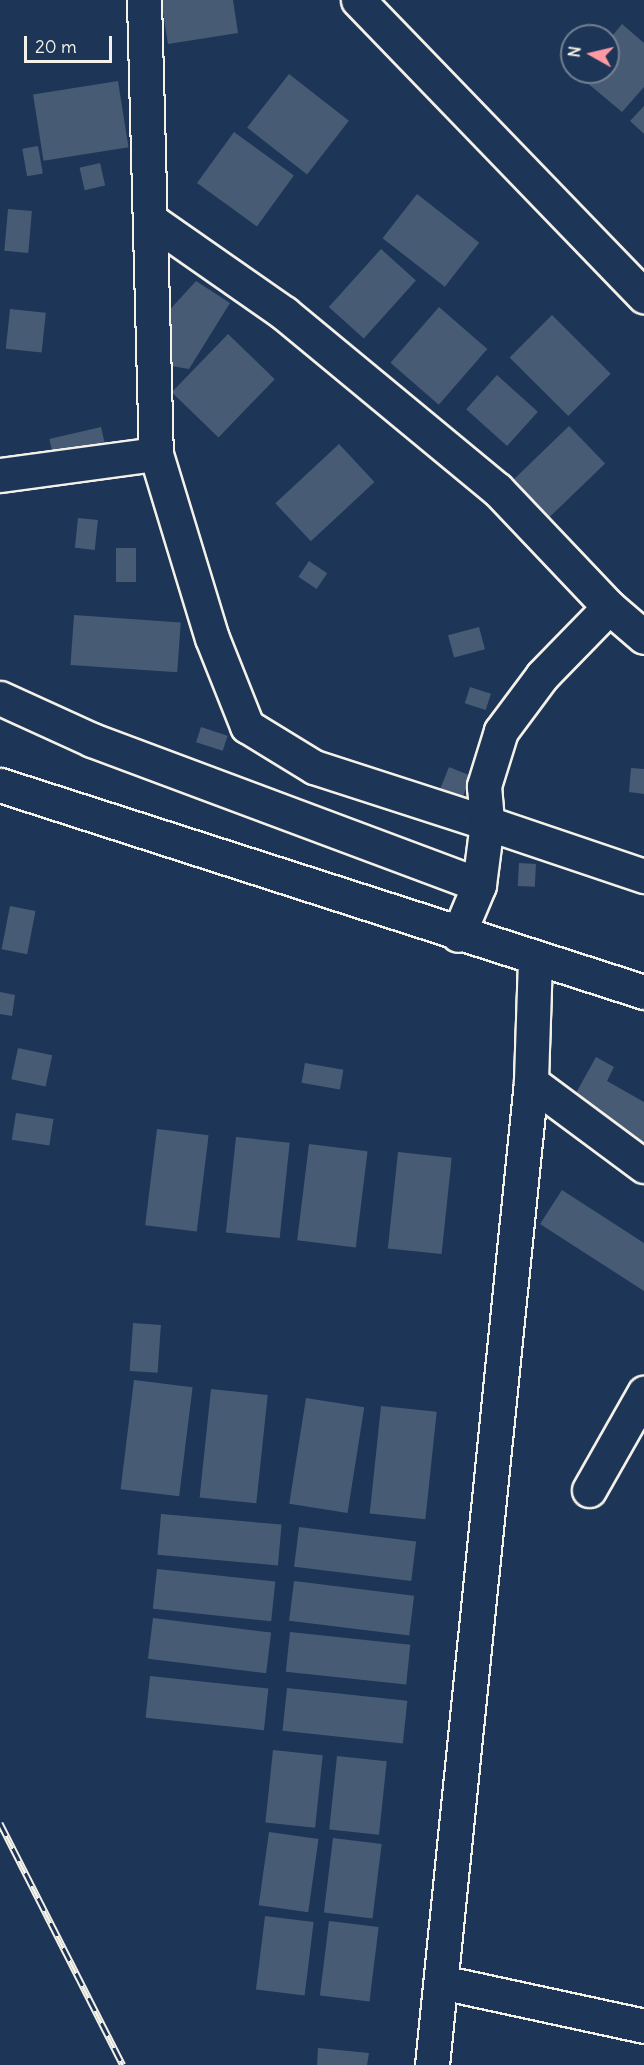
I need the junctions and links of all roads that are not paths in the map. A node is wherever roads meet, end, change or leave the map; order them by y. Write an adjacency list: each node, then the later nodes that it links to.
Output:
1 (144, 0): 3 (street)
2 (358, 0): 4 (street)
3 (152, 221): 5 (street); 7 (street)
4 (644, 296)
5 (156, 454): 6 (street); 11 (street)
6 (0, 475)
7 (609, 607): 8 (street); 11 (street)
8 (644, 637)
9 (0, 698): 13 (street)
10 (0, 786): 14 (street)
11 (487, 823): 12 (street); 13 (street)
12 (644, 876)
13 (479, 885): 14 (street)
14 (458, 934): 15 (street)
15 (535, 958): 16 (street); 17 (street)
16 (644, 992)
17 (531, 1082): 18 (street); 21 (street)
18 (644, 1166)
19 (644, 1393): 20 (street)
20 (589, 1490)
21 (441, 1982): 22 (street); 23 (street)
22 (644, 2026)
23 (432, 2065)

